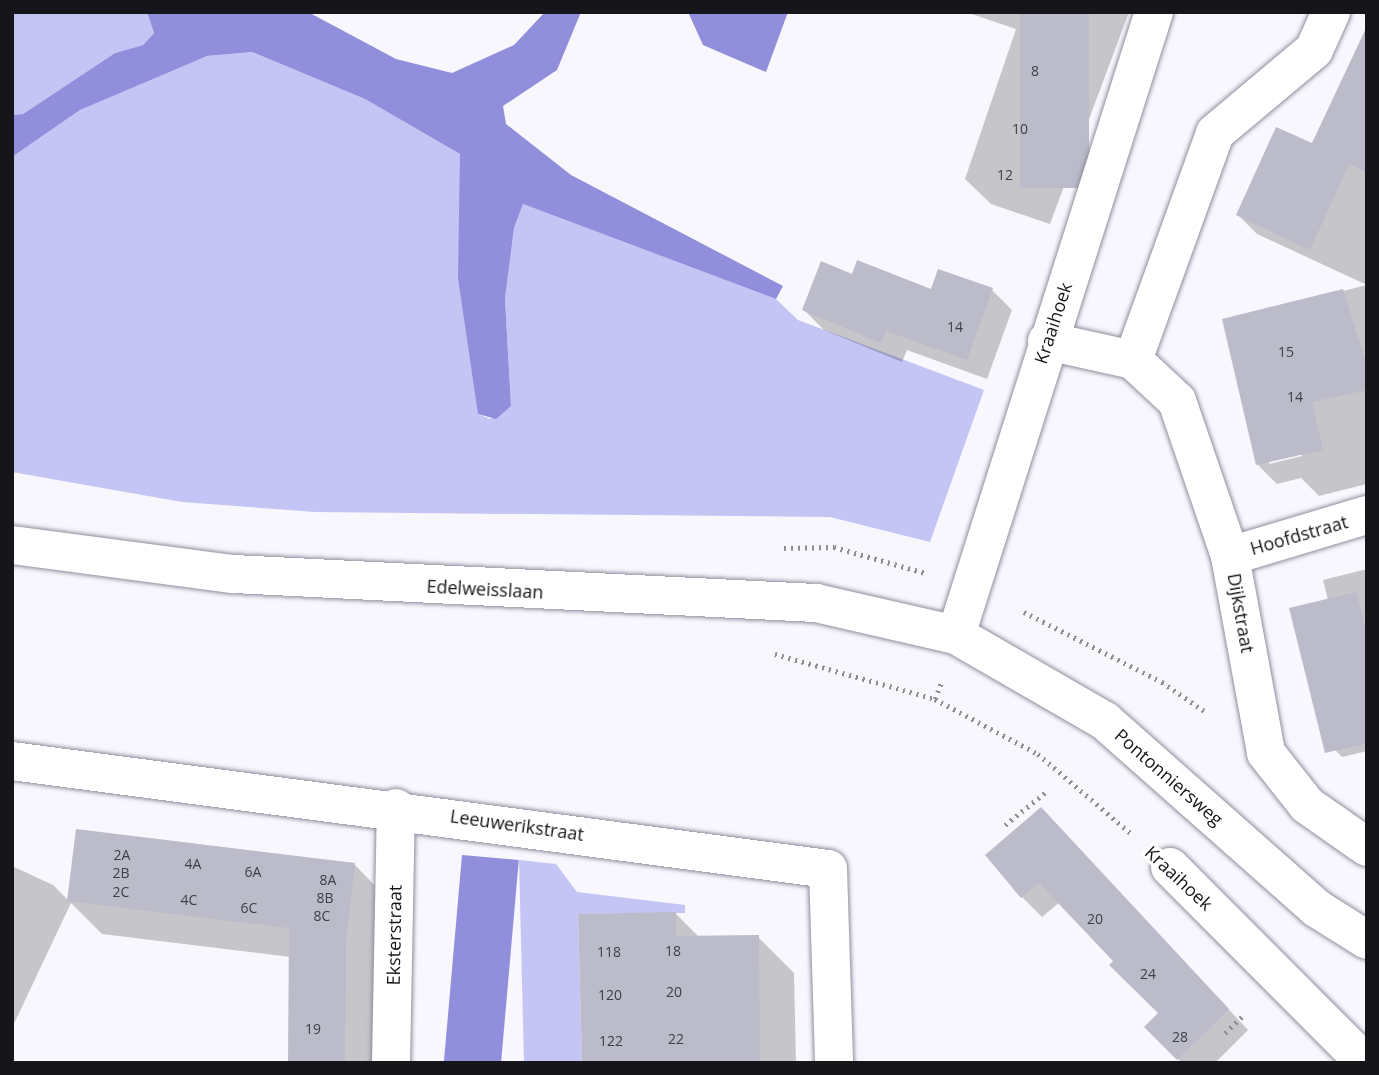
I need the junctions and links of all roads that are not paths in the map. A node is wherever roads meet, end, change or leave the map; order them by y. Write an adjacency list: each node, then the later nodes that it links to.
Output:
1 (1154, 12): 3 (street, Kraaihoek)
2 (1331, 12): 4 (street)
3 (1047, 341): 4 (street); 8 (street, Kraaihoek)
4 (1133, 360): 7 (street, Dijkstraat)
5 (1367, 515): 7 (street, Hoofdstraat)
6 (12, 545): 8 (street, Edelweisslaan)
7 (1230, 555): 11 (street, Dijkstraat)
8 (956, 635): 13 (street, Pontonniersweg)
9 (12, 761): 10 (street, Leeuwerikstraat)
10 (396, 808): 14 (street, Eksterstraat); 15 (street, Leeuwerikstraat)
11 (1367, 847)
12 (1170, 867): 16 (street, Kraaihoek)
13 (1367, 940)
14 (391, 1063)
15 (834, 1063)
16 (1364, 1063)

